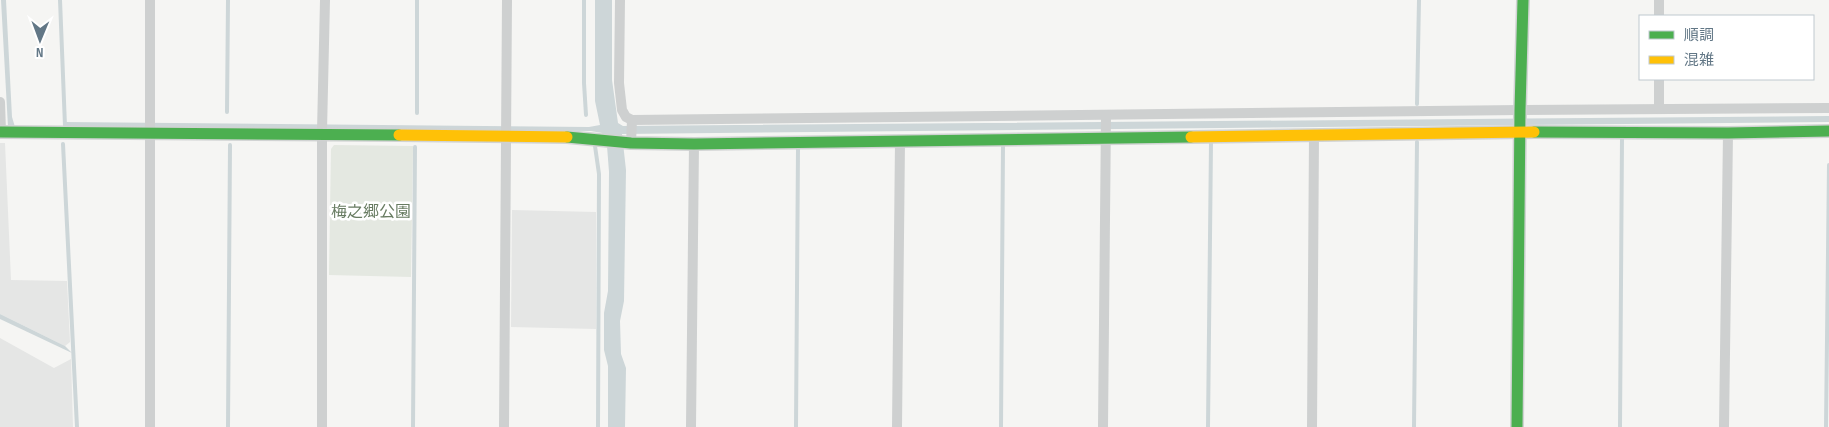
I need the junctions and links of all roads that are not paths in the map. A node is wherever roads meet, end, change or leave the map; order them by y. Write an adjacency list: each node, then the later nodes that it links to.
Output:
1 (150, 0): 15 (street)
2 (325, 0): 16 (street)
3 (507, 0): 21 (street)
4 (620, 0): 14 (street)
5 (1523, 0): 12 (street)
6 (1659, 0): 7 (street)
7 (1659, 15)
8 (1659, 80): 11 (street)
9 (0, 102): 18 (street)
10 (1829, 108): 11 (street)
11 (1659, 109): 12 (street)
12 (1520, 110): 13 (street); 19 (street)
13 (1106, 114): 14 (street); 23 (street)
14 (632, 122): 25 (street)
15 (150, 128): 16 (street); 18 (street); 27 (street)
16 (322, 130): 21 (street); 28 (street)
17 (1829, 131): 20 (street)
18 (1, 132)
19 (1520, 132): 20 (street); 22 (street); 34 (street)
20 (1728, 133): 35 (street)
21 (507, 136): 25 (street); 29 (street)
22 (1314, 136): 23 (street); 33 (street)
23 (1106, 137): 24 (street); 32 (street)
24 (900, 140): 26 (street); 31 (street)
25 (630, 141): 26 (street)
26 (694, 144): 30 (street)
27 (150, 427)
28 (322, 427)
29 (504, 427)
30 (691, 427)
31 (898, 427)
32 (1104, 427)
33 (1312, 427)
34 (1517, 427)
35 (1724, 427)

